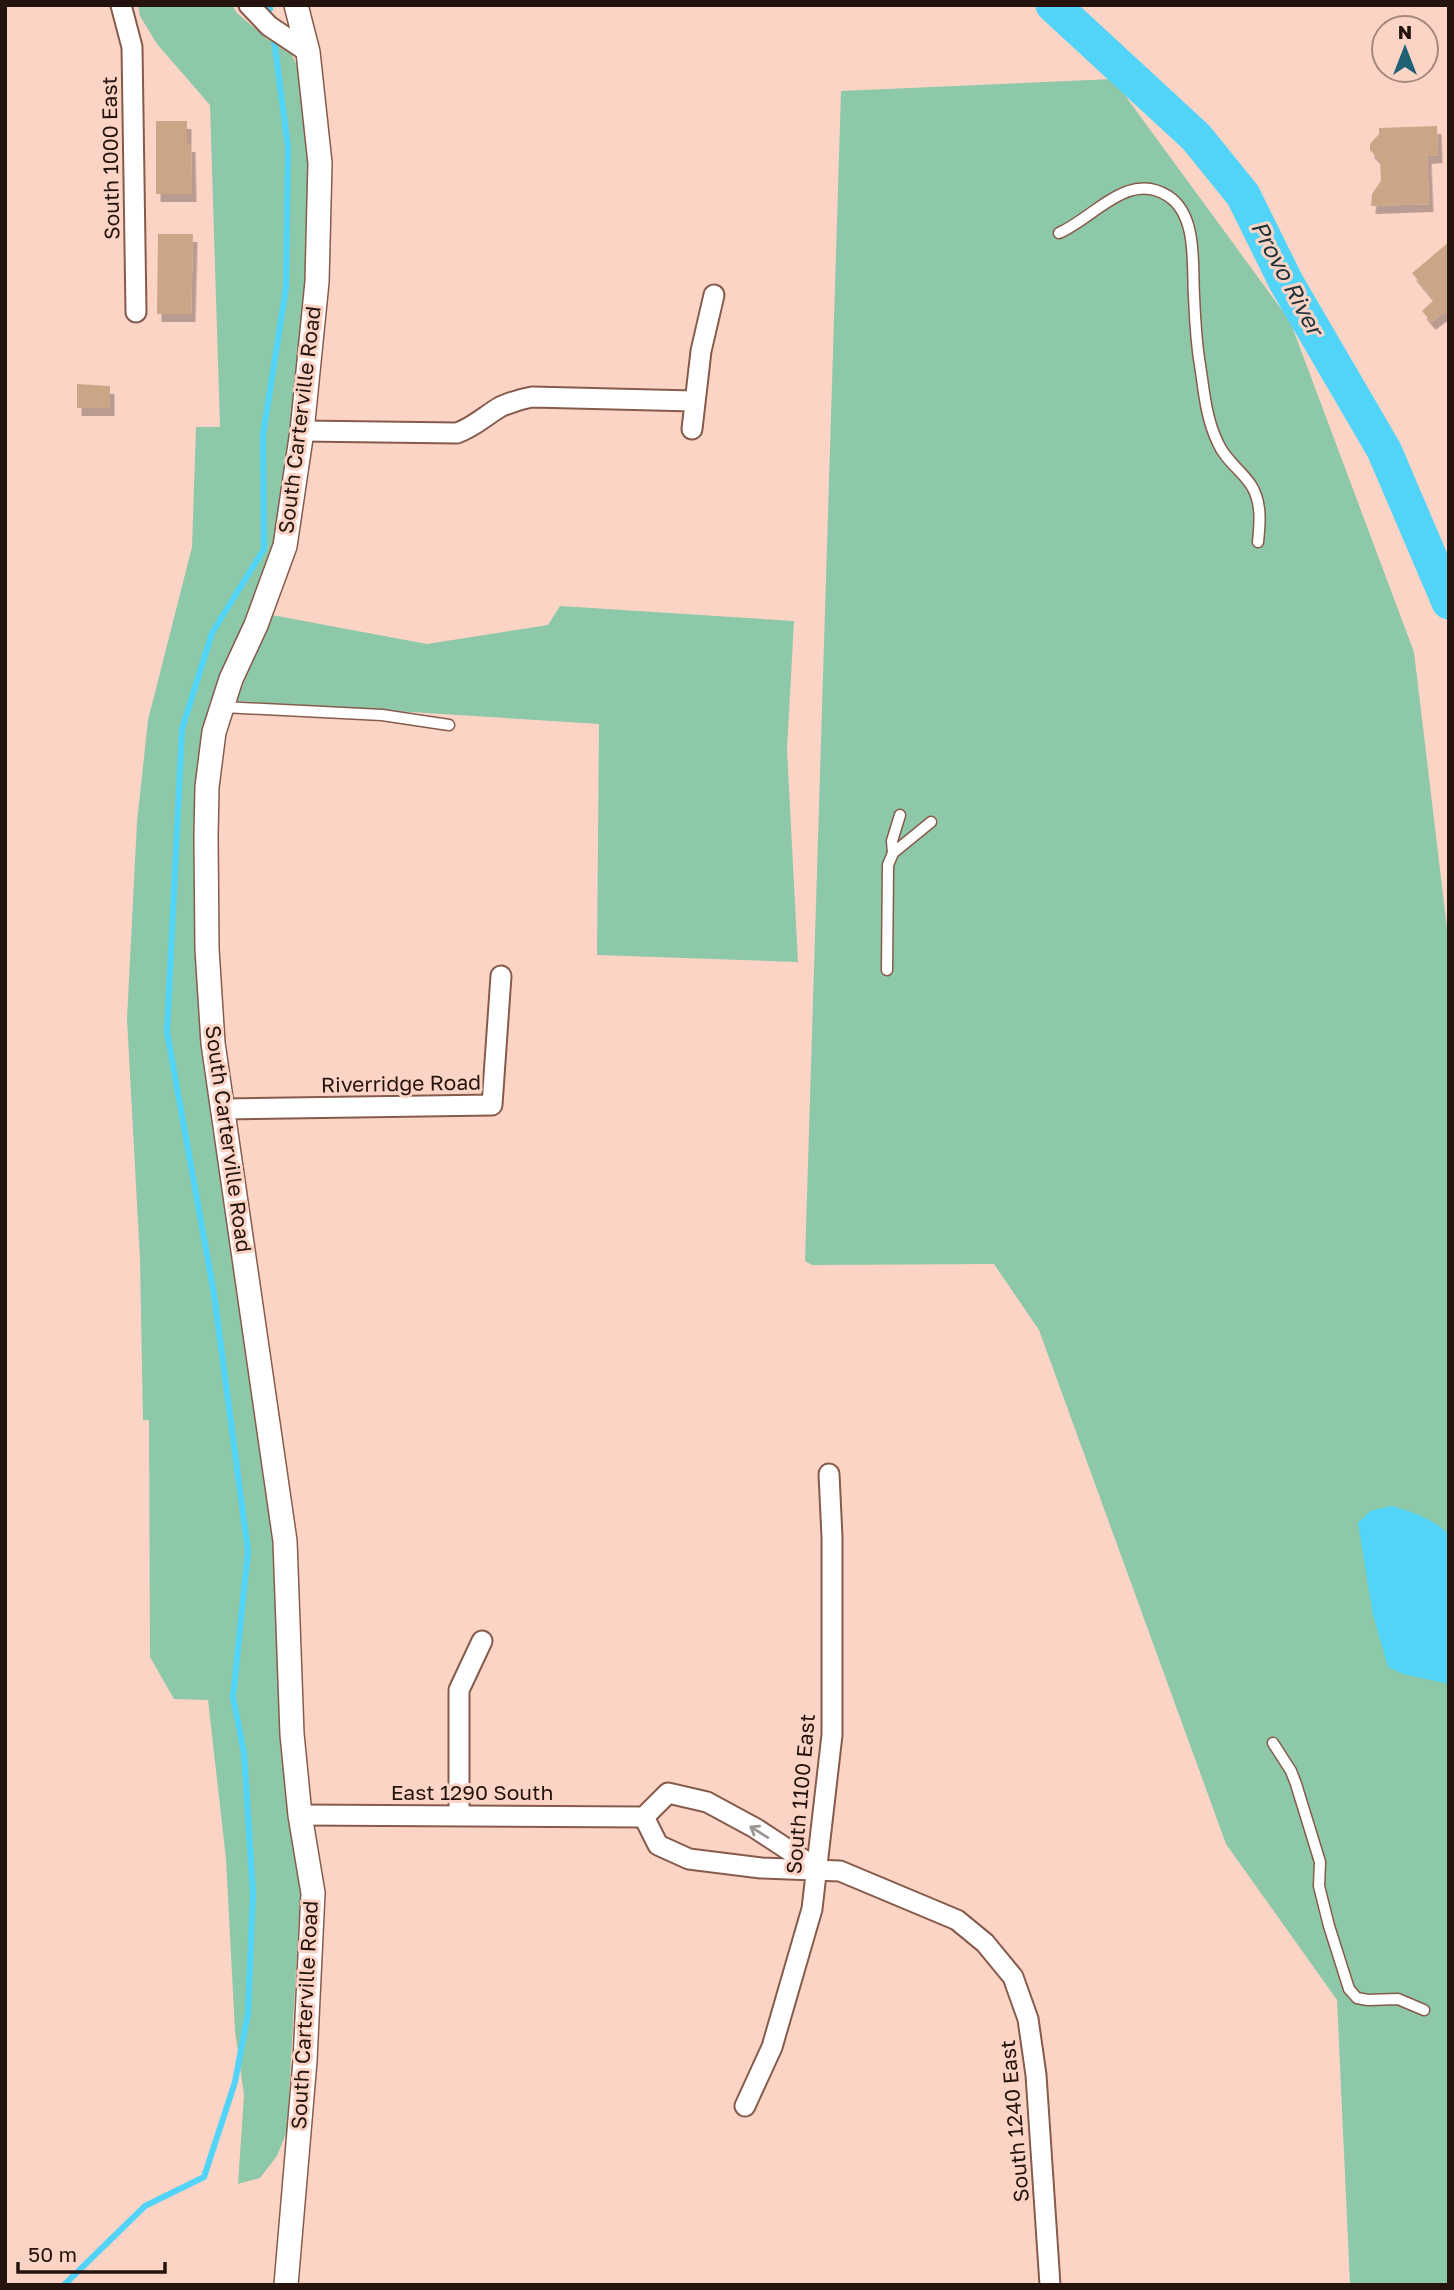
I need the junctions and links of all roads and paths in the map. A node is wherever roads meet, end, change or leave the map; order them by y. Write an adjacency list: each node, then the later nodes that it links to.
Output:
1 (121, 5): 7 (street, South 1000 East)
2 (249, 5): 4 (street)
3 (297, 5): 4 (street, South Carterville Road)
4 (308, 52): 10 (street, South Carterville Road)
5 (1059, 233): 11 (lane)
6 (714, 295): 8 (street)
7 (136, 312)
8 (694, 401): 9 (street); 10 (street)
9 (692, 429)
10 (302, 431): 12 (street, South Carterville Road)
11 (1258, 542)
12 (222, 707): 13 (lane); 19 (street, South Carterville Road)
13 (449, 725)
14 (900, 815): 16 (lane)
15 (931, 822): 16 (lane)
16 (892, 853): 17 (lane)
17 (887, 970)
18 (501, 976): 19 (street, Riverridge Road)
19 (224, 1109): 23 (street, South Carterville Road)
20 (829, 1474): 26 (street, South 1100 East)
21 (482, 1642): 24 (street)
22 (1273, 1743): 27 (lane)
23 (300, 1815): 24 (street, East 1290 South); 29 (street, South Carterville Road)
24 (459, 1815): 25 (street, East 1290 South)
25 (644, 1817): 26 (street); 26 (street, one-way to 25)
26 (817, 1868): 28 (street, South 1100 East); 30 (street, South 1240 East)
27 (1424, 2010)
28 (745, 2106)
29 (286, 2285)
30 (1050, 2285)

